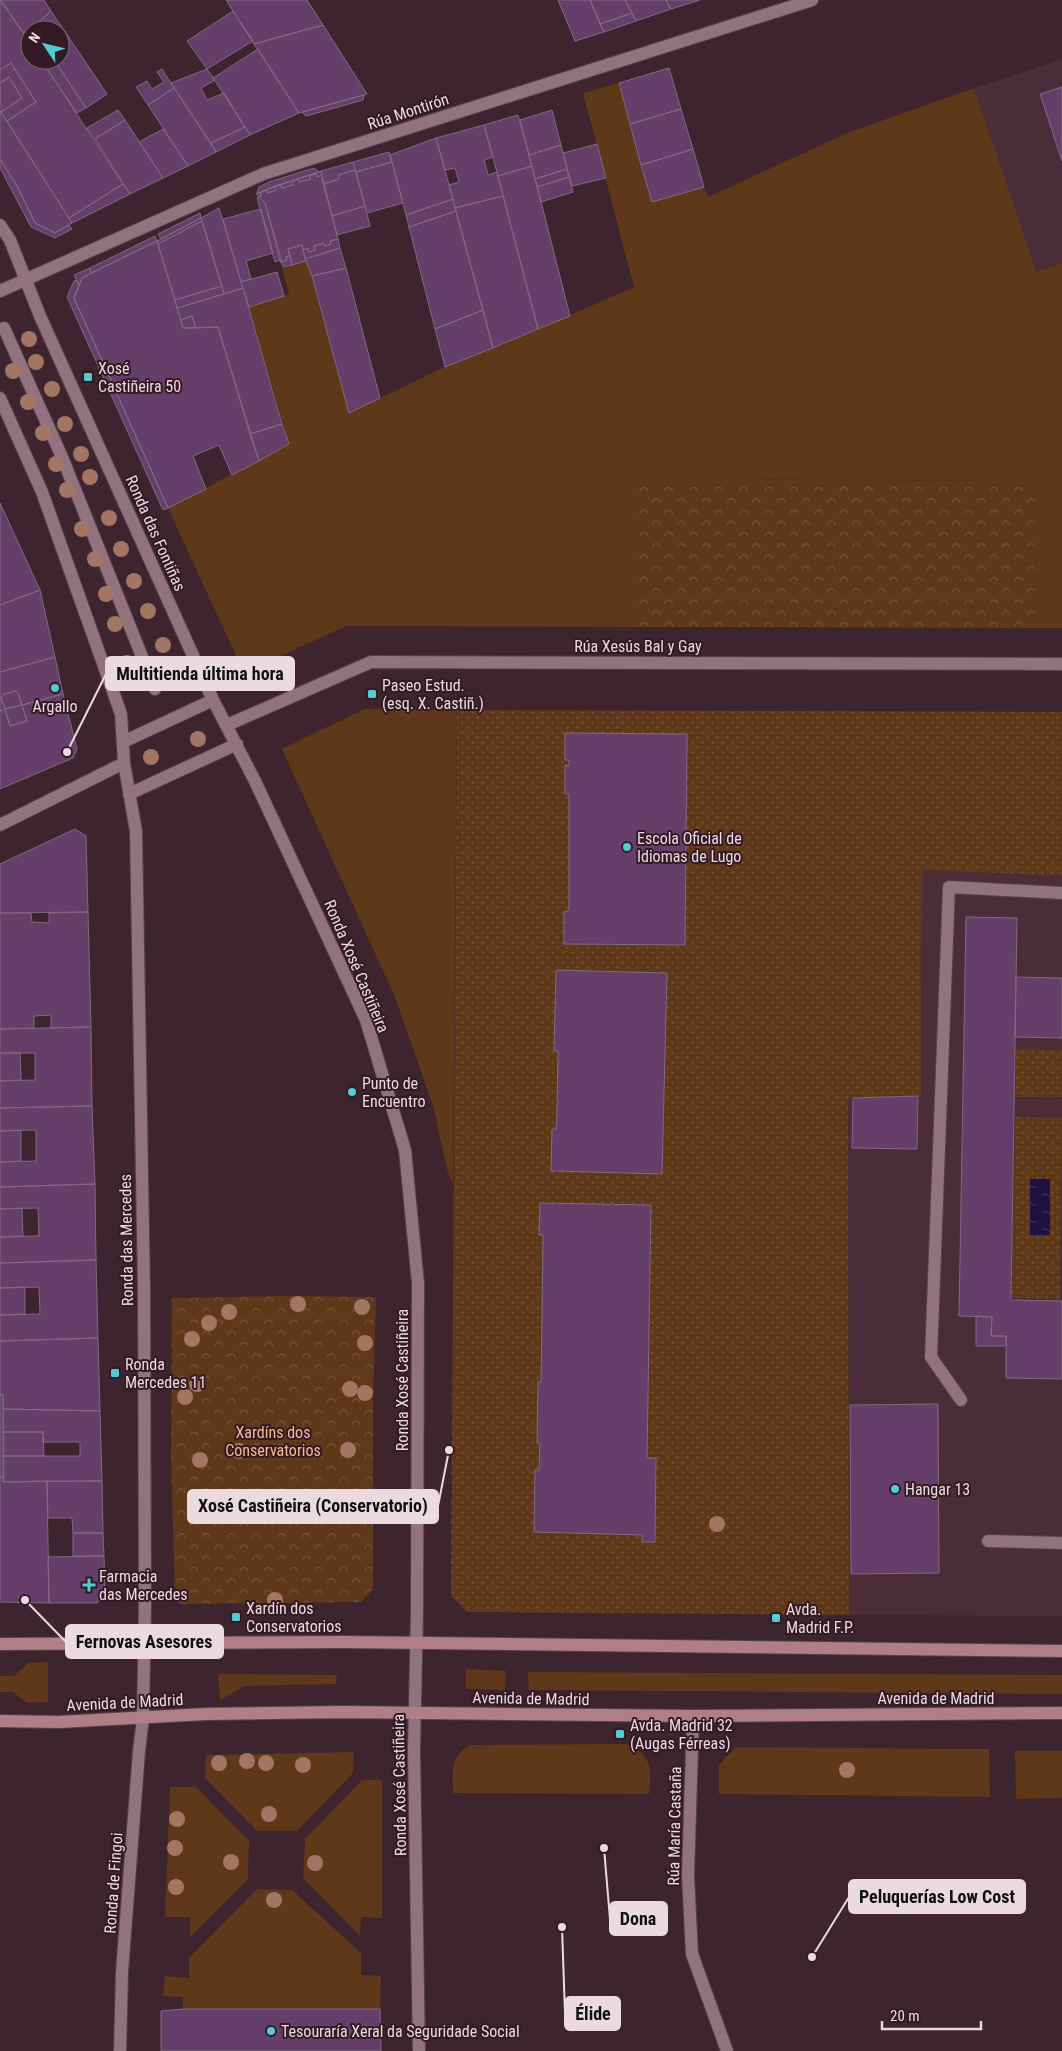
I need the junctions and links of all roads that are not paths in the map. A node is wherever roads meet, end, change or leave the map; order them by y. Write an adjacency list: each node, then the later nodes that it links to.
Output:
1 (812, 0): 3 (street, Rúa Montirón)
2 (0, 225): 3 (street, Ronda das Fontiñas)
3 (25, 280): 4 (street, Rúa Montirón); 9 (street, Ronda das Fontiñas)
4 (0, 291)
5 (4, 328): 8 (street)
6 (0, 398): 11 (street)
7 (1062, 664): 10 (street, Rúa Xesús Bal y Gay)
8 (155, 689)
9 (213, 700): 10 (street, Ronda das Fontiñas); 11 (street)
10 (227, 725): 12 (street, Ronda das Fontiñas)
11 (123, 742): 13 (street)
12 (236, 744): 14 (street); 21 (street, Ronda Xosé Castiñeira)
13 (124, 763): 14 (street, Ronda das Mercedes); 15 (street)
14 (129, 794): 20 (street, Ronda das Mercedes)
15 (0, 824)
16 (1062, 893): 17 (street)
17 (960, 1400)
18 (988, 1541): 19 (street)
19 (1062, 1543)
20 (144, 1643): 21 (street); 22 (street); 27 (street, Ronda das Mercedes)
21 (416, 1643): 23 (street); 25 (street, Ronda Xosé Castiñeira)
22 (0, 1644)
23 (1062, 1651)
24 (1062, 1713): 26 (street, Avenida de Madrid)
25 (414, 1714): 26 (street, Avenida de Madrid); 27 (street, Avenida de Madrid); 30 (street, Ronda Xosé Castiñeira)
26 (693, 1716): 31 (street, Rúa María Castaña)
27 (143, 1718): 28 (street, Avenida de Madrid); 29 (street, Ronda de Fingoi)
28 (0, 1720)
29 (120, 2051)
30 (419, 2051)
31 (727, 2051)

